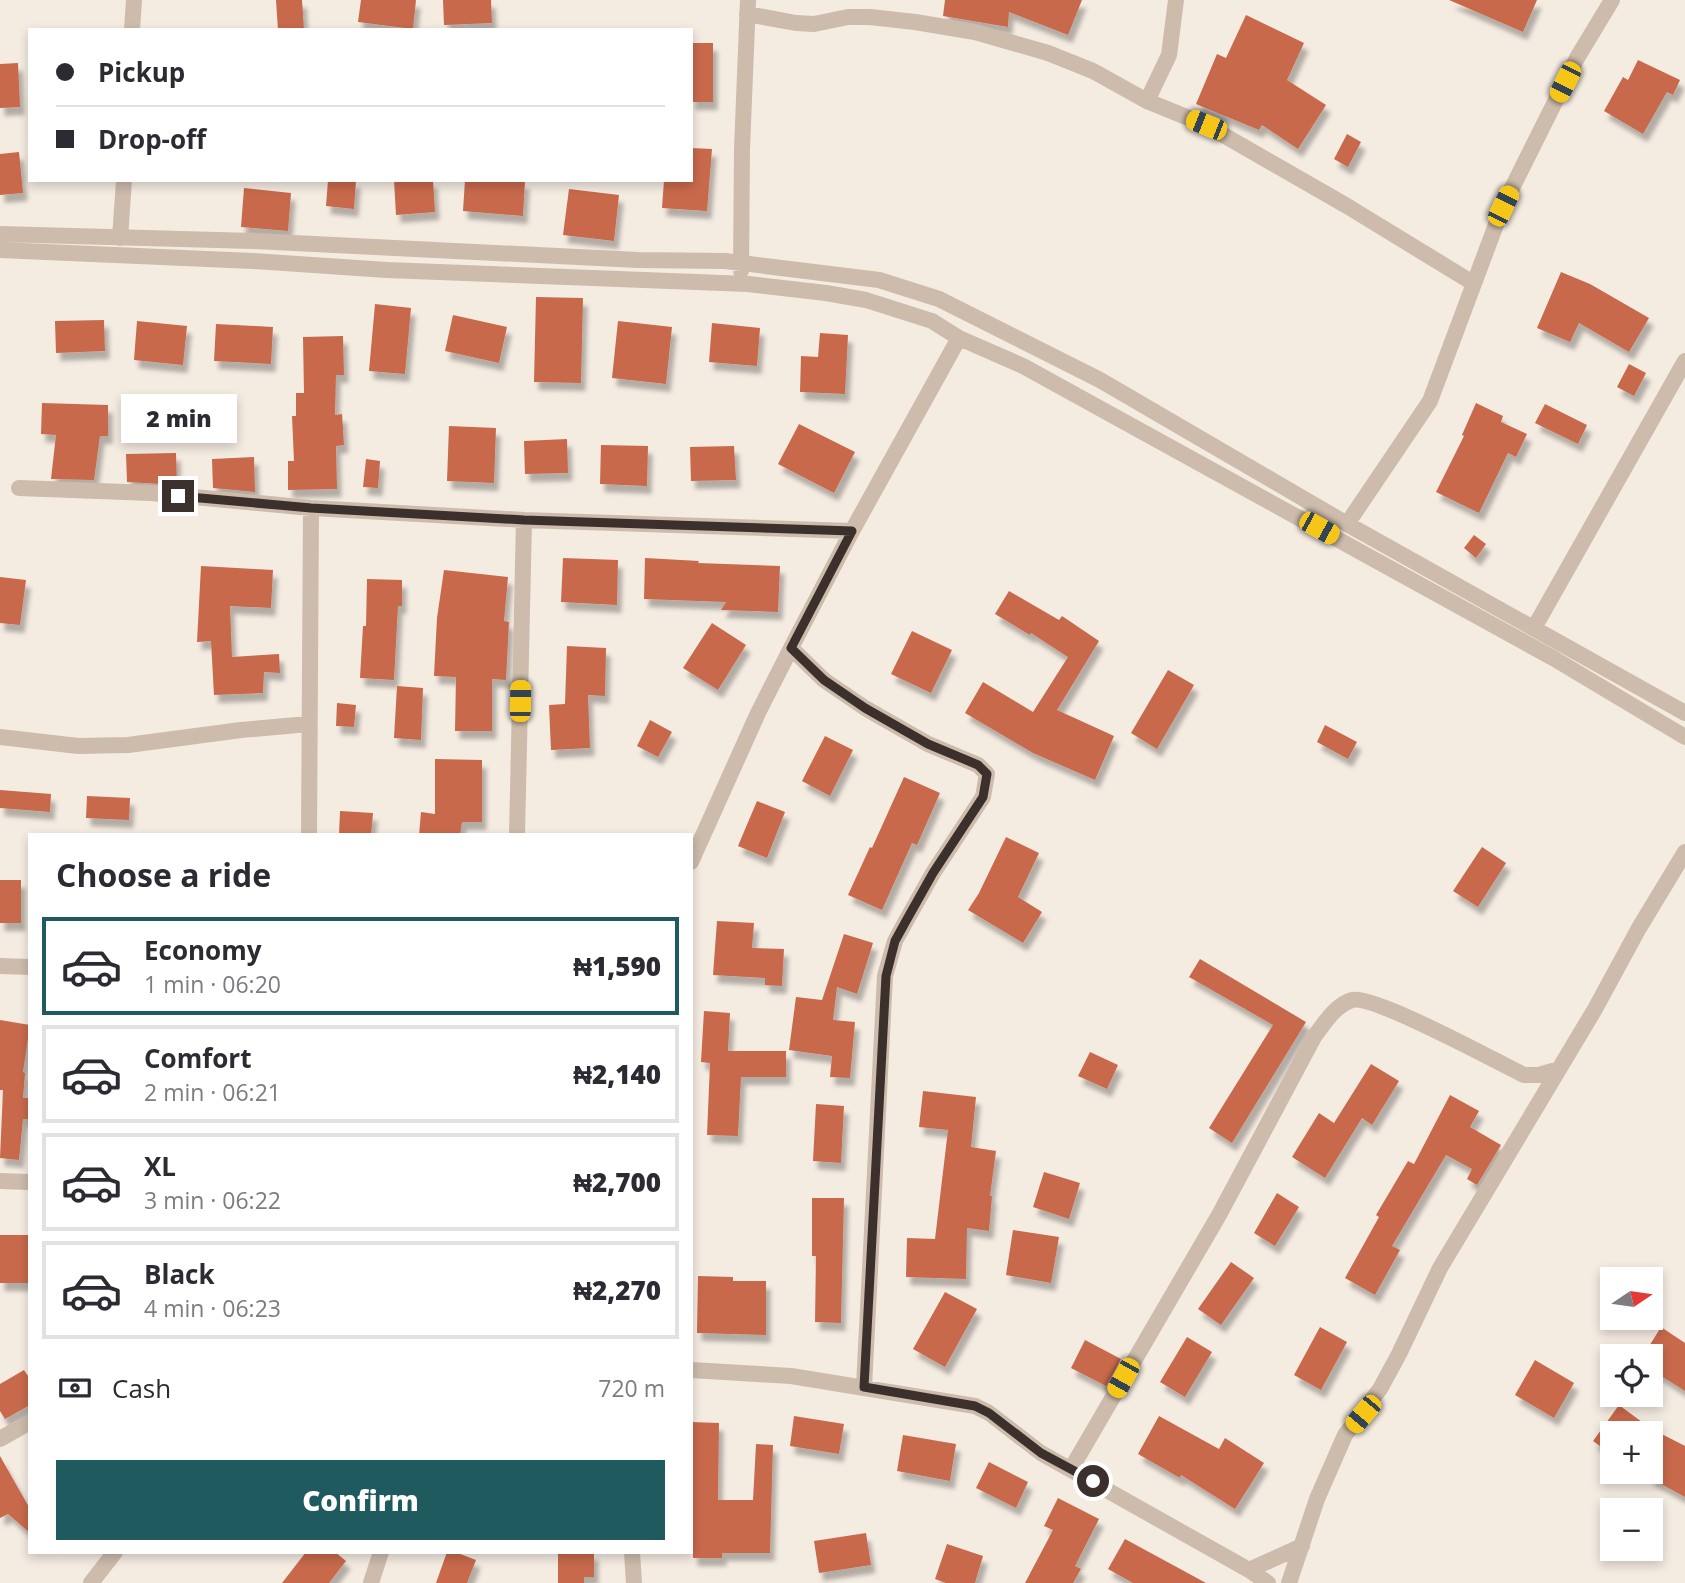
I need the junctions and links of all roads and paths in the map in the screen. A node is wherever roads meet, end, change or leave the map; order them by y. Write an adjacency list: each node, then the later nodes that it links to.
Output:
1 (134, 0): 5 (street)
2 (1177, 0): 6 (street)
3 (1612, 0): 12 (street)
4 (748, 7): 6 (street); 11 (street)
5 (132, 28)
6 (1147, 101): 12 (street)
7 (124, 182): 9 (street)
8 (0, 234): 9 (street)
9 (120, 238): 11 (street)
10 (0, 250): 13 (street)
11 (741, 263): 13 (street); 19 (street)
12 (1473, 283): 19 (street)
13 (741, 284): 14 (street)
14 (959, 338): 20 (street); 26 (street)
15 (1685, 361): 21 (street)
16 (19, 488): 17 (street)
17 (311, 508): 18 (street); 24 (street)
18 (524, 520): 20 (street); 28 (street)
19 (1347, 524): 21 (street)
20 (852, 531): 22 (street)
21 (1534, 628): 23 (street)
22 (791, 648): 30 (street); 37 (street)
23 (1685, 713)
24 (309, 724): 25 (street); 27 (street)
25 (0, 737)
26 (1685, 737)
27 (309, 833)
28 (517, 833)
29 (1685, 852): 33 (street)
30 (693, 858)
31 (0, 966): 32 (street)
32 (28, 967)
33 (1559, 1069): 40 (street); 41 (street)
34 (0, 1181): 35 (street)
35 (28, 1182)
36 (693, 1370): 37 (street)
37 (864, 1387): 40 (street)
38 (28, 1423): 39 (street)
39 (0, 1439)
40 (1072, 1469): 45 (street)
41 (1302, 1546): 45 (street); 50 (street)
42 (113, 1554): 46 (street)
43 (381, 1554): 47 (street)
44 (632, 1554): 48 (street)
45 (1249, 1570): 49 (street)
46 (91, 1583)
47 (371, 1583)
48 (634, 1583)
49 (1268, 1583)
50 (1289, 1583)

